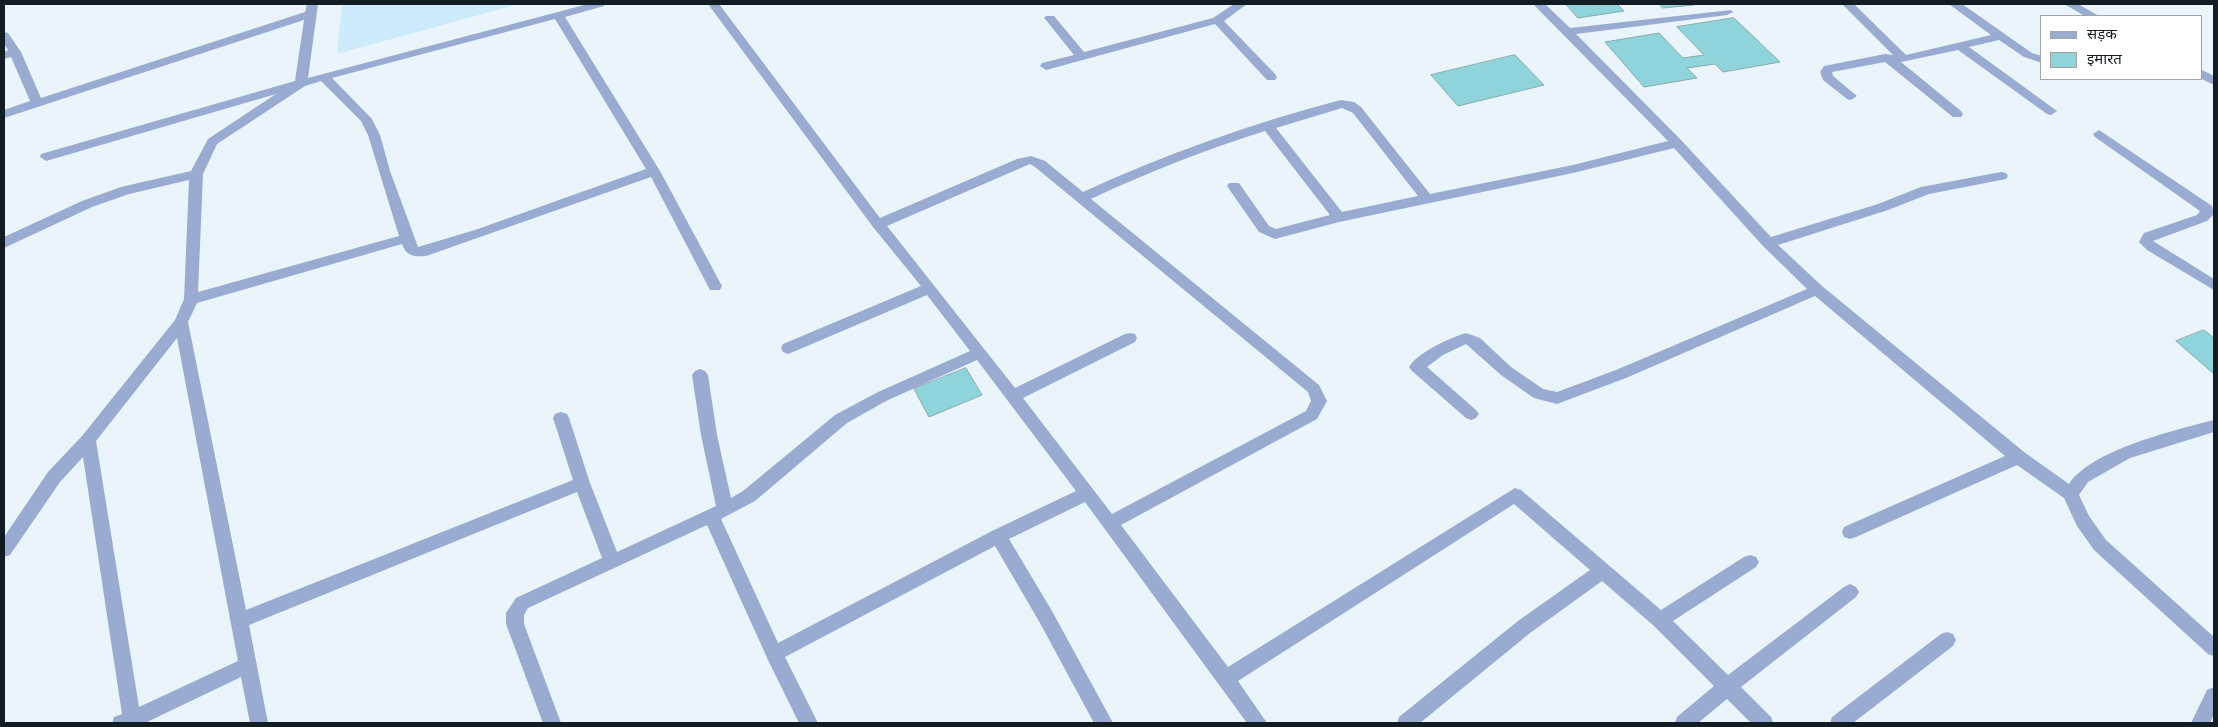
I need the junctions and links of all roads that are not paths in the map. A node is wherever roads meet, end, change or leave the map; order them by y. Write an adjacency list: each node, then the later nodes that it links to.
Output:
1 (600, 4): 11 (street)
2 (714, 4): 45 (street)
3 (1241, 4): 13 (street)
4 (1539, 4): 14 (street)
5 (1848, 4): 21 (street)
6 (1955, 4): 16 (street)
7 (2070, 4): 10 (street)
8 (311, 9): 28 (street); 30 (street)
9 (1727, 12): 14 (street)
10 (2091, 15)
11 (559, 16): 25 (street); 38 (street)
12 (1050, 18): 19 (street)
13 (1217, 20): 19 (street); 26 (street)
14 (1567, 32): 36 (street)
15 (4, 35): 18 (street)
16 (2000, 36): 17 (street); 22 (street)
17 (1960, 46): 21 (street); 32 (street)
18 (10, 54): 30 (street)
19 (1081, 56): 23 (street)
20 (1888, 58): 21 (street); 29 (street); 33 (street)
21 (1904, 59)
22 (2040, 59)
23 (1046, 66)
24 (2203, 75): 27 (street)
25 (324, 77): 28 (street); 46 (street)
26 (1271, 77)
27 (2214, 81)
28 (301, 83): 37 (street); 39 (street)
29 (1851, 96)
30 (37, 103): 31 (street)
31 (5, 111)
32 (2051, 111)
33 (1957, 114)
34 (1268, 126): 42 (street); 43 (street); 44 (street)
35 (2100, 134): 49 (street)
36 (1677, 144): 43 (street); 48 (street)
37 (46, 157)
38 (654, 171): 46 (street); 50 (street)
39 (196, 174): 47 (street); 53 (street)
40 (2001, 176): 48 (street)
41 (1234, 186): 44 (street)
42 (1081, 198): 45 (street); 70 (street)
43 (1426, 198): 44 (street)
44 (1339, 217)
45 (878, 224): 51 (street)
46 (407, 238): 53 (street)
47 (4, 243)
48 (1768, 243): 52 (street)
49 (2214, 285)
50 (715, 286)
51 (930, 288): 56 (street); 57 (street)
52 (1817, 290): 60 (street); 64 (street)
53 (191, 299): 54 (street)
54 (181, 322): 63 (street); 80 (street)
55 (1130, 338): 59 (street)
56 (788, 348)
57 (979, 353): 59 (street); 68 (street)
58 (700, 375): 68 (street)
59 (1013, 396): 66 (street)
60 (1472, 414)
61 (561, 418): 65 (street)
62 (2214, 426): 67 (street)
63 (88, 440): 69 (street); 88 (street)
64 (2018, 457): 67 (street); 72 (street)
65 (582, 483): 75 (street); 80 (street)
66 (1086, 494): 70 (street); 73 (street)
67 (2071, 494): 82 (street)
68 (718, 513): 75 (street); 83 (street)
69 (25, 520): 71 (street); 74 (street)
70 (1110, 523): 85 (street)
71 (4, 528)
72 (1850, 532)
73 (998, 536): 83 (street); 92 (street)
74 (4, 550)
75 (612, 562): 90 (street)
76 (1750, 562): 79 (street)
77 (1603, 571): 79 (street); 85 (street); 94 (street)
78 (1850, 592): 86 (street)
79 (1660, 620): 86 (street)
80 (239, 621): 84 (street)
81 (1947, 640): 97 (street)
82 (2214, 648)
83 (774, 654): 91 (street)
84 (248, 665): 88 (street); 89 (street)
85 (1225, 679): 93 (street)
86 (1727, 687): 95 (street); 96 (street)
87 (2214, 696): 98 (street)
88 (126, 722)
89 (259, 723)
90 (552, 723)
91 (809, 723)
92 (1104, 723)
93 (1258, 723)
94 (1406, 723)
95 (1684, 723)
96 (1764, 723)
97 (1839, 723)
98 (2200, 723)

